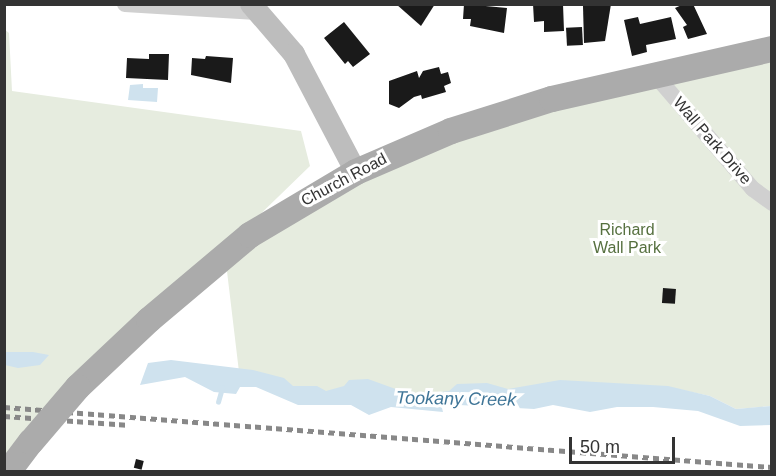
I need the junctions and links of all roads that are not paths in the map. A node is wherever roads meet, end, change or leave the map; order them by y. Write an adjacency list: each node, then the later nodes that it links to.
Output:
1 (125, 4): 2 (street)
2 (254, 8): 5 (street)
3 (771, 49): 4 (main road, Church Road)
4 (656, 76): 5 (main road, Church Road); 6 (street, Wall Park Drive)
5 (356, 172): 7 (main road, Church Road, bridge)
6 (771, 203)
7 (8, 471)

